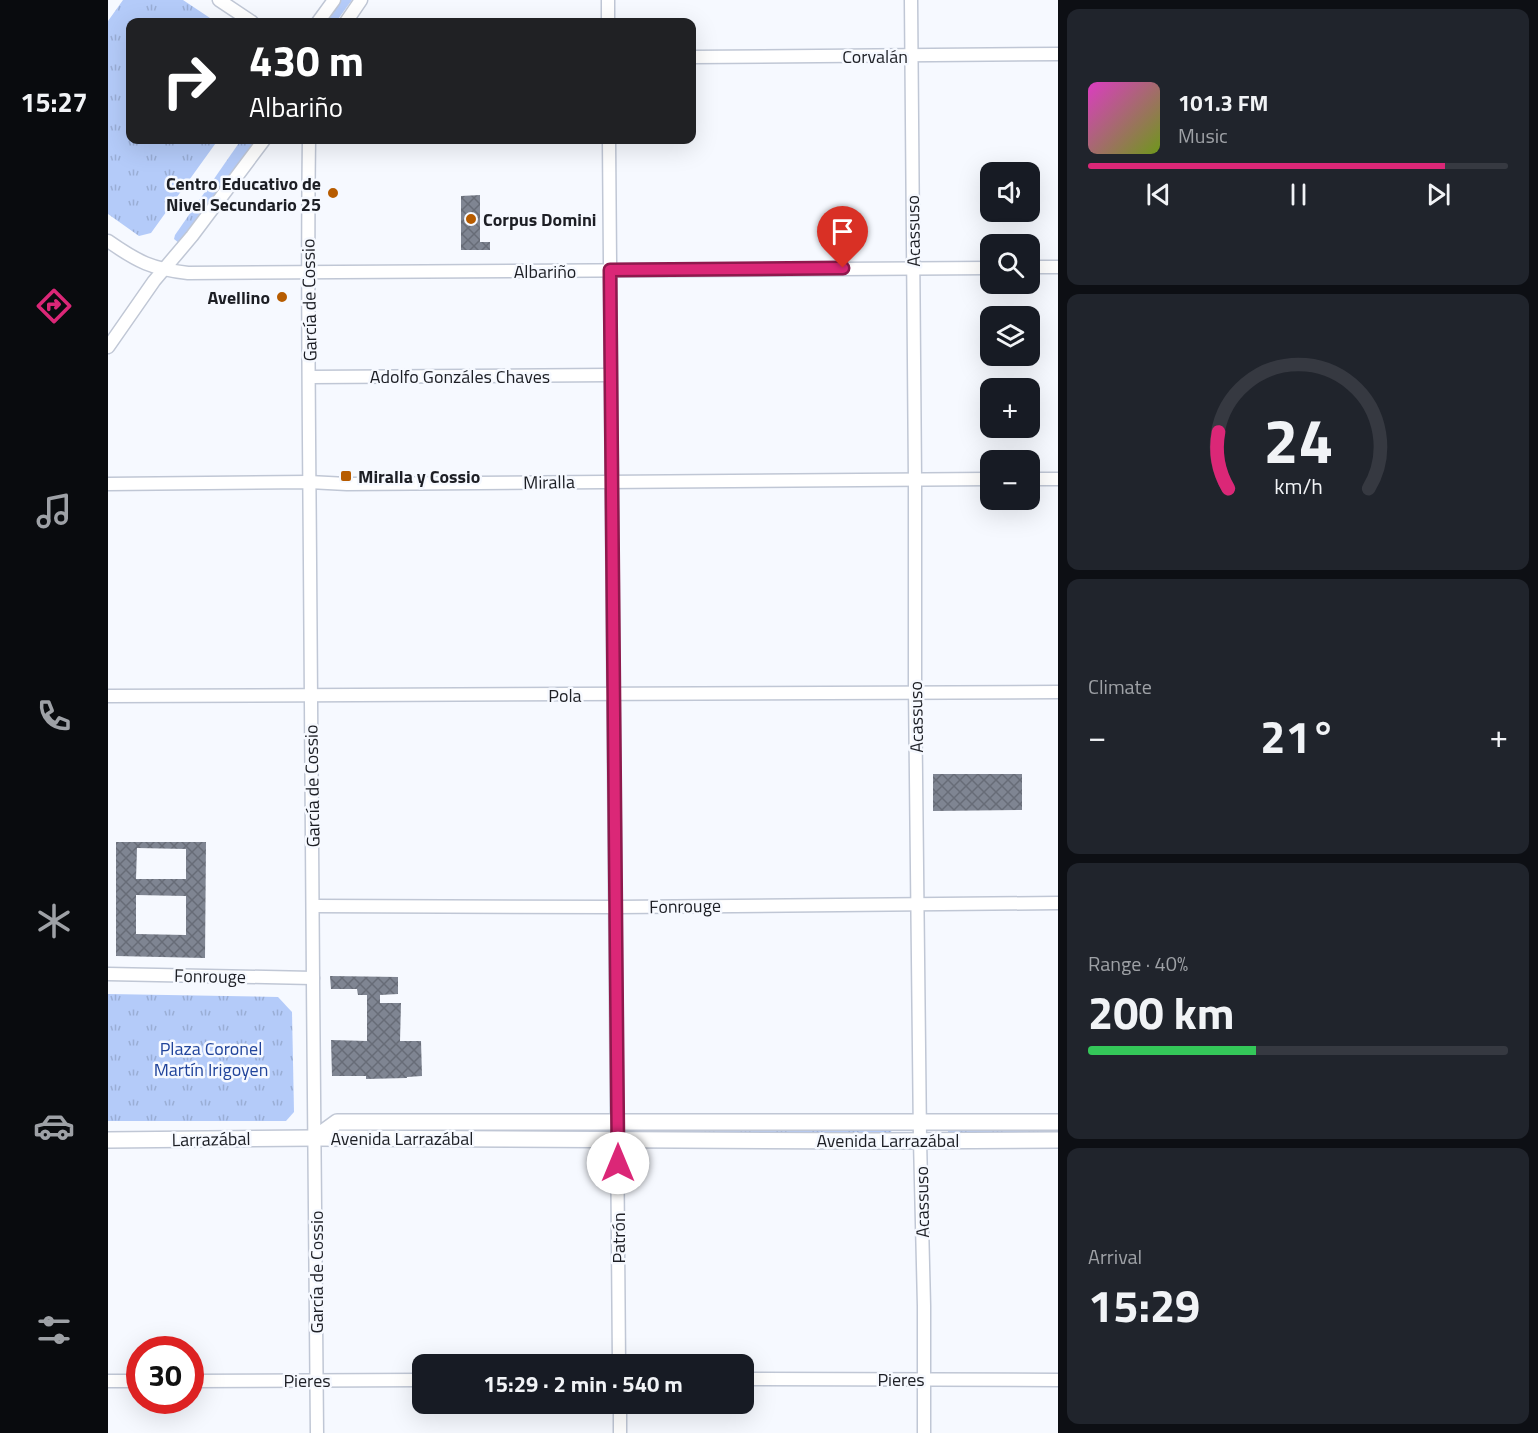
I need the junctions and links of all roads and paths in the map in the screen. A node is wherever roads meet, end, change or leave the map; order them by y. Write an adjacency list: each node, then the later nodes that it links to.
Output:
1 (219, 0): 6 (street)
2 (334, 0): 7 (street)
3 (361, 0): 8 (street)
4 (608, 0): 9 (street)
5 (911, 0): 11 (street, Acassuso)
6 (246, 18)
7 (321, 18)
8 (349, 18)
9 (608, 18)
10 (1058, 54): 11 (street, Corvalán)
11 (911, 55): 12 (street, Corvalán); 20 (street, Acassuso)
12 (696, 57)
13 (261, 144): 21 (street)
14 (309, 144): 23 (street, García de Cossio)
15 (609, 144): 22 (street, Patrón)
16 (108, 241): 21 (street, Albariño)
17 (980, 267): 20 (street, Albariño)
18 (1040, 267): 19 (street)
19 (1058, 267)
20 (914, 268): 22 (street, Albariño); 30 (street, Acassuso)
21 (163, 270): 23 (street, Albariño); 24 (street)
22 (610, 270): 23 (street, Albariño); 25 (street, Patrón)
23 (308, 273): 26 (street, García de Cossio)
24 (108, 347)
25 (610, 375): 26 (street, Adolfo Gonzáles Chaves); 32 (street, Patrón)
26 (310, 377): 31 (street, García de Cossio)
27 (980, 479): 30 (street, Miralla)
28 (1040, 479): 29 (street)
29 (1058, 479)
30 (915, 480): 32 (street, Miralla); 35 (street, Acassuso)
31 (309, 482): 32 (street, Miralla); 33 (street, Miralla); 37 (street, García de Cossio)
32 (612, 482): 36 (street, Patrón)
33 (108, 484)
34 (1058, 692): 35 (street, Pola)
35 (916, 693): 36 (street, Pola); 39 (street, Acassuso)
36 (614, 694): 37 (street, Pola); 42 (street, Patrón)
37 (311, 695): 38 (street, Pola); 41 (street, García de Cossio)
38 (108, 696)
39 (918, 903): 40 (street, Fonrouge); 42 (street, Fonrouge); 47 (street, Acassuso)
40 (1058, 903)
41 (313, 906): 42 (street, Fonrouge); 44 (street, García de Cossio)
42 (616, 907): 45 (street, Patrón)
43 (108, 974): 44 (street, Fonrouge)
44 (313, 978): 48 (street, García de Cossio)
45 (618, 1122): 47 (street, Avenida Larrazábal); 48 (street, Avenida Larrazábal); 50 (street, Patrón)
46 (1058, 1122): 47 (street, Avenida Larrazábal)
47 (920, 1123): 51 (street, Acassuso)
48 (315, 1138): 49 (street, Larrazábal); 50 (street, Avenida Larrazábal); 56 (street, García de Cossio)
49 (108, 1140)
50 (618, 1140): 51 (street, Avenida Larrazábal); 53 (street, Patrón)
51 (920, 1140): 52 (street, Avenida Larrazábal); 55 (street, Acassuso)
52 (1058, 1140)
53 (620, 1354)
54 (754, 1379): 55 (street, Pieres)
55 (923, 1379): 58 (street, Pieres); 65 (street, Acassuso)
56 (317, 1380): 57 (street, Pieres); 61 (street, Pieres); 63 (street, García de Cossio)
57 (412, 1380)
58 (1058, 1380)
59 (108, 1381): 60 (street)
60 (126, 1381)
61 (204, 1381)
62 (620, 1414): 64 (street)
63 (317, 1433)
64 (620, 1433)
65 (924, 1433)

